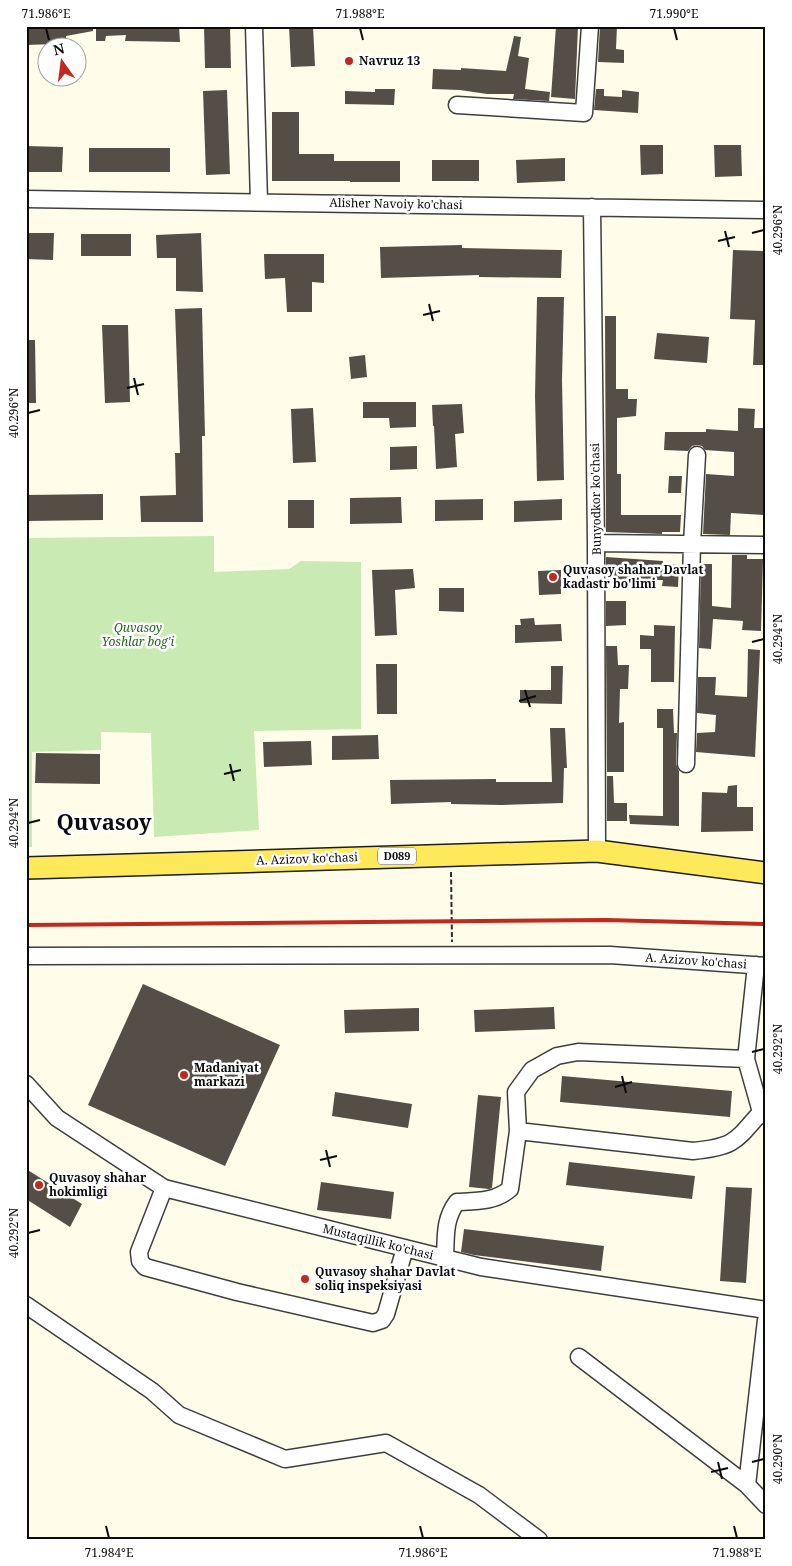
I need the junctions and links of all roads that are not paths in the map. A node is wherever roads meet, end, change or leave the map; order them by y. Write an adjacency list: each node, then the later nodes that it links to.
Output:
1 (254, 26): 5 (street)
2 (590, 26): 3 (street)
3 (457, 105)
4 (26, 199): 5 (street, Alisher Navoiy ko'chasi)
5 (259, 202): 6 (street, Alisher Navoiy ko'chasi)
6 (592, 207): 7 (street, Alisher Navoiy ko'chasi); 9 (street, Bunyodkor ko'chasi)
7 (766, 210)
8 (697, 456): 10 (street)
9 (596, 543): 10 (street); 13 (street, Bunyodkor ko'chasi)
10 (692, 544): 11 (street); 12 (street)
11 (766, 545)
12 (686, 764)
13 (597, 850): 14 (main road, A. Azizov ko'chasi / D089); 15 (main road, A. Azizov ko'chasi / D089)
14 (26, 868)
15 (766, 873)
16 (26, 956): 17 (street, A. Azizov ko'chasi)
17 (761, 966): 18 (street)
18 (746, 1059): 20 (street); 21 (street)
19 (26, 1084): 22 (street, Mustaqillik ko'chasi)
20 (763, 1114): 21 (street)
21 (518, 1130): 24 (street)
22 (164, 1188): 23 (street, Mustaqillik ko'chasi); 23 (street)
23 (405, 1248): 24 (street, Mustaqillik ko'chasi)
24 (445, 1258): 26 (street, Mustaqillik ko'chasi)
25 (26, 1306): 31 (street)
26 (766, 1310)
27 (766, 1320): 29 (street)
28 (579, 1357): 29 (street)
29 (746, 1485): 30 (street)
30 (766, 1505)
31 (539, 1540)

